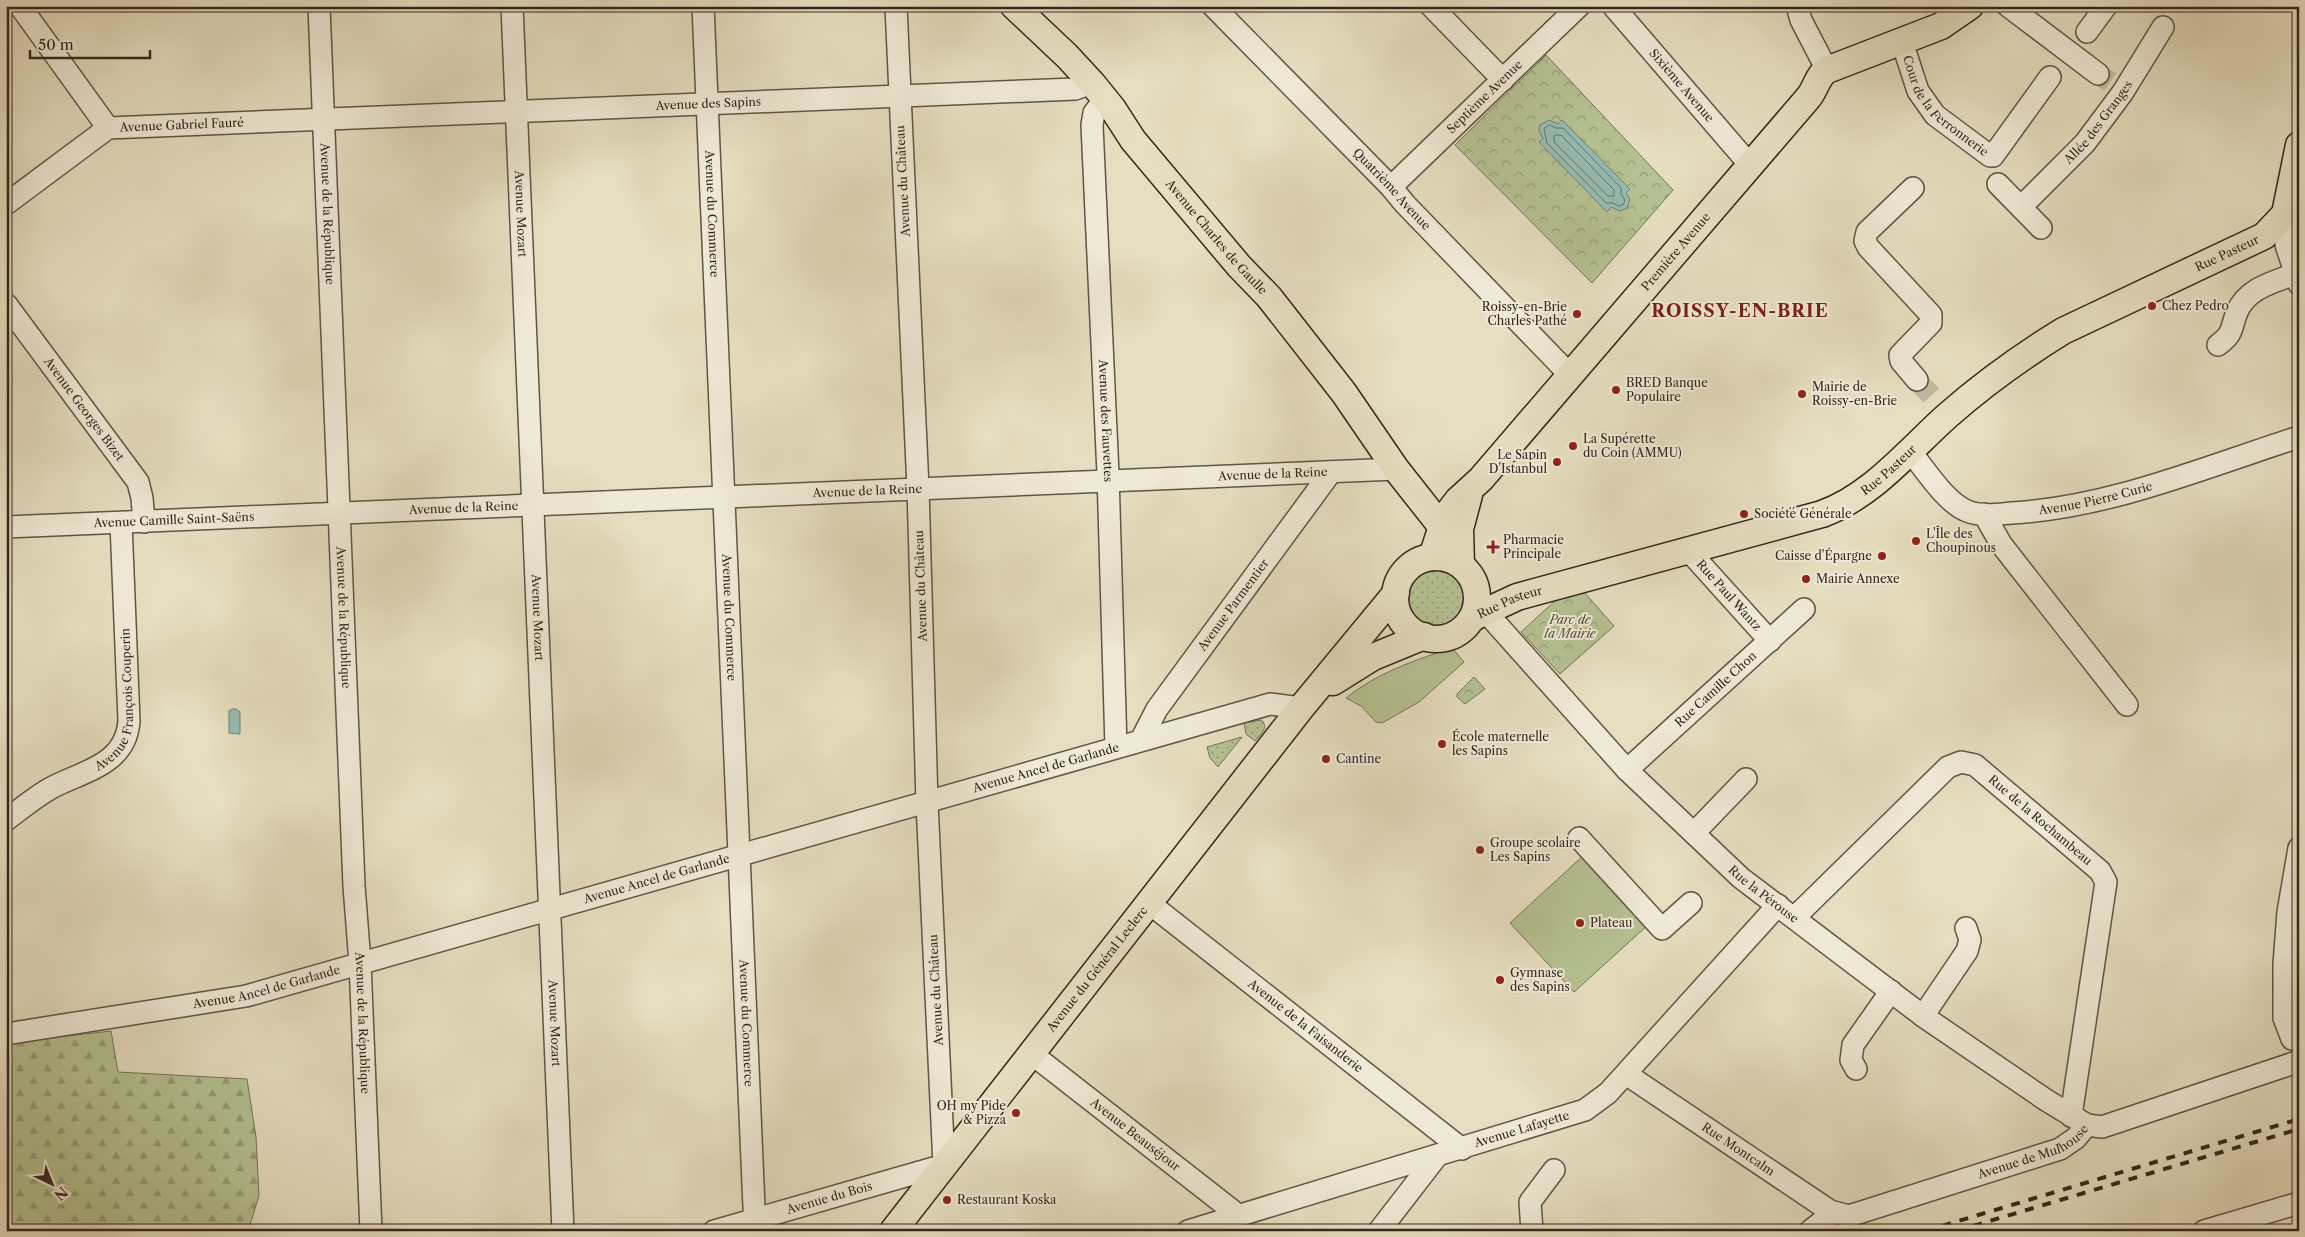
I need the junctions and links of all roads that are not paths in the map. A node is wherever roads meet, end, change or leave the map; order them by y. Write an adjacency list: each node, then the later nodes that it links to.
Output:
1 (20, 6): 27 (street)
2 (319, 6): 26 (street, Avenue de la République)
3 (512, 6): 25 (street, Avenue Mozart)
4 (704, 6): 24 (street, Avenue du Commerce)
5 (896, 6): 23 (street, Avenue du Château)
6 (1014, 6): 22 (main road, Avenue Charles de Gaulle)
7 (1213, 6): 31 (street, Quatrième Avenue)
8 (1431, 6): 20 (street)
9 (1579, 6): 20 (street, Septième Avenue)
10 (1613, 6): 29 (street, Sixième Avenue)
11 (1798, 6): 18 (street)
12 (1970, 6): 17 (main road)
13 (2008, 6): 21 (street)
14 (2106, 6): 16 (street)
15 (2163, 26): 21 (street, Allée des Granges)
16 (2087, 32)
17 (1902, 42): 18 (main road); 19 (street, Cour de la Ferronnerie)
18 (1827, 70): 29 (main road, Première Avenue)
19 (2050, 77)
20 (1503, 80): 31 (street, Septième Avenue)
21 (2110, 83): 34 (street, Allée des Granges)
22 (1099, 91): 23 (street, Avenue des Sapins); 45 (main road, Avenue Charles de Gaulle); 46 (street, Avenue des Fauvettes)
23 (899, 97): 24 (street, Avenue des Sapins); 47 (street, Avenue du Château)
24 (708, 105): 25 (street, Avenue des Sapins); 49 (street, Avenue du Commerce)
25 (516, 112): 26 (street, Avenue des Sapins); 50 (street, Avenue Mozart)
26 (324, 120): 27 (street, Avenue Gabriel Fauré); 51 (street, Avenue de la République)
27 (108, 128): 33 (street, Avenue Gabriel Fauré)
28 (2299, 145): 36 (main road, Rue Pasteur)
29 (1750, 165): 40 (main road, Première Avenue)
30 (1998, 184): 34 (street)
31 (1391, 187): 40 (street, Quatrième Avenue)
32 (1913, 188): 41 (street)
33 (6, 204)
34 (2021, 206): 35 (street)
35 (2041, 228)
36 (2275, 241): 37 (street); 43 (main road, Rue Pasteur)
37 (2297, 279): 39 (street)
38 (6, 304): 54 (street, Avenue Georges Bizet)
39 (2218, 345)
40 (1570, 375): 48 (main road, Première Avenue)
41 (1917, 380)
42 (2299, 437): 52 (street, Avenue Pierre Curie)
43 (1910, 451): 52 (street, Avenue Pierre Curie); 57 (main road, Rue Pasteur)
44 (1331, 472): 45 (street, Avenue de la Reine); 46 (street, Avenue de la Reine); 67 (street, Avenue Parmentier)
45 (1400, 474): 48 (main road); 55 (main road, Avenue Charles de Gaulle)
46 (1108, 480): 47 (street, Avenue de la Reine); 68 (street, Avenue des Fauvettes)
47 (918, 488): 49 (street, Avenue de la Reine); 71 (street, Avenue du Château)
48 (1471, 490): 55 (main road)
49 (724, 497): 50 (street, Avenue de la Reine); 76 (street, Avenue du Commerce)
50 (533, 506): 51 (street, Avenue de la Reine); 79 (street, Avenue Mozart)
51 (341, 513): 54 (street, Avenue Camille Saint-Saëns); 82 (street, Avenue de la République)
52 (1984, 514): 65 (street)
53 (121, 522): 54 (street, Avenue Camille Saint-Saëns); 56 (street, Avenue Camille Saint-Saëns); 72 (street, Avenue François Couperin)
54 (144, 522)
55 (1450, 527): 58 (main road); 59 (main road)
56 (6, 528)
57 (1688, 550): 62 (main road, Rue Pasteur); 64 (street, Rue Paul Wantz)
58 (1432, 557): 59 (main road); 60 (main road)
59 (1461, 565): 62 (main road)
60 (1396, 593): 63 (main road); 66 (main road, Avenue du Général Leclerc)
61 (1804, 610): 64 (street, Rue Camille Chon)
62 (1478, 615): 63 (main road); 69 (street, Rue la Pérouse)
63 (1424, 636): 66 (main road, Avenue du Général Leclerc)
64 (1770, 641): 69 (street, Rue Camille Chon)
65 (2127, 706)
66 (1301, 708): 67 (street, Avenue Ancel de Garlande); 78 (main road, Avenue du Général Leclerc)
67 (1141, 740): 68 (street, Avenue Ancel de Garlande)
68 (1116, 748): 71 (street, Avenue Ancel de Garlande)
69 (1627, 770): 73 (street, Rue la Pérouse)
70 (1746, 779): 73 (street)
71 (927, 803): 76 (street, Avenue Ancel de Garlande); 96 (street, Avenue du Château)
72 (6, 820)
73 (1694, 833): 80 (street, Rue la Pérouse)
74 (1580, 838): 77 (street)
75 (2299, 848): 83 (street)
76 (739, 856): 79 (street, Avenue Ancel de Garlande); 101 (street, Avenue du Commerce)
77 (1691, 902)
78 (1149, 903): 89 (main road, Avenue du Général Leclerc); 94 (street, Avenue de la Faisanderie)
79 (550, 909): 82 (street, Avenue Ancel de Garlande); 103 (street, Avenue Mozart)
80 (1786, 911): 84 (street, Rue la Pérouse); 92 (street, Avenue Lafayette); 93 (street, Rue de la Rochambeau)
81 (1966, 928): 86 (street)
82 (360, 963): 87 (street, Avenue Ancel de Garlande); 102 (street, Avenue de la République)
83 (2284, 983): 85 (street); 88 (street)
84 (1891, 991): 86 (street, Rue la Pérouse); 91 (street)
85 (2299, 1007)
86 (1923, 1016): 93 (street, Rue la Pérouse)
87 (6, 1034)
88 (2295, 1034): 90 (street)
89 (1032, 1054): 96 (main road, Avenue du Général Leclerc); 100 (street, Avenue Beauséjour)
90 (2298, 1062): 93 (street, Avenue de Mulhouse)
91 (1856, 1069)
92 (1626, 1074): 94 (street, Avenue Lafayette); 99 (street, Rue Montcalm)
93 (2079, 1120): 99 (street, Avenue de Mulhouse)
94 (1462, 1148): 95 (street, Avenue Lafayette)
95 (1437, 1156): 100 (street, Avenue Lafayette); 107 (street)
96 (944, 1165): 101 (street, Avenue du Bois); 105 (main road, Avenue du Général Leclerc)
97 (1554, 1170): 108 (street)
98 (2299, 1203): 110 (street)
99 (1843, 1214): 109 (street, Avenue de Mulhouse)
100 (1238, 1216): 106 (street, Avenue Lafayette)
101 (755, 1225): 104 (street, Avenue du Bois)
102 (371, 1231)
103 (563, 1231)
104 (714, 1231)
105 (893, 1231)
106 (1188, 1231)
107 (1379, 1231)
108 (1532, 1231)
109 (1810, 1231)
110 (2204, 1231)

